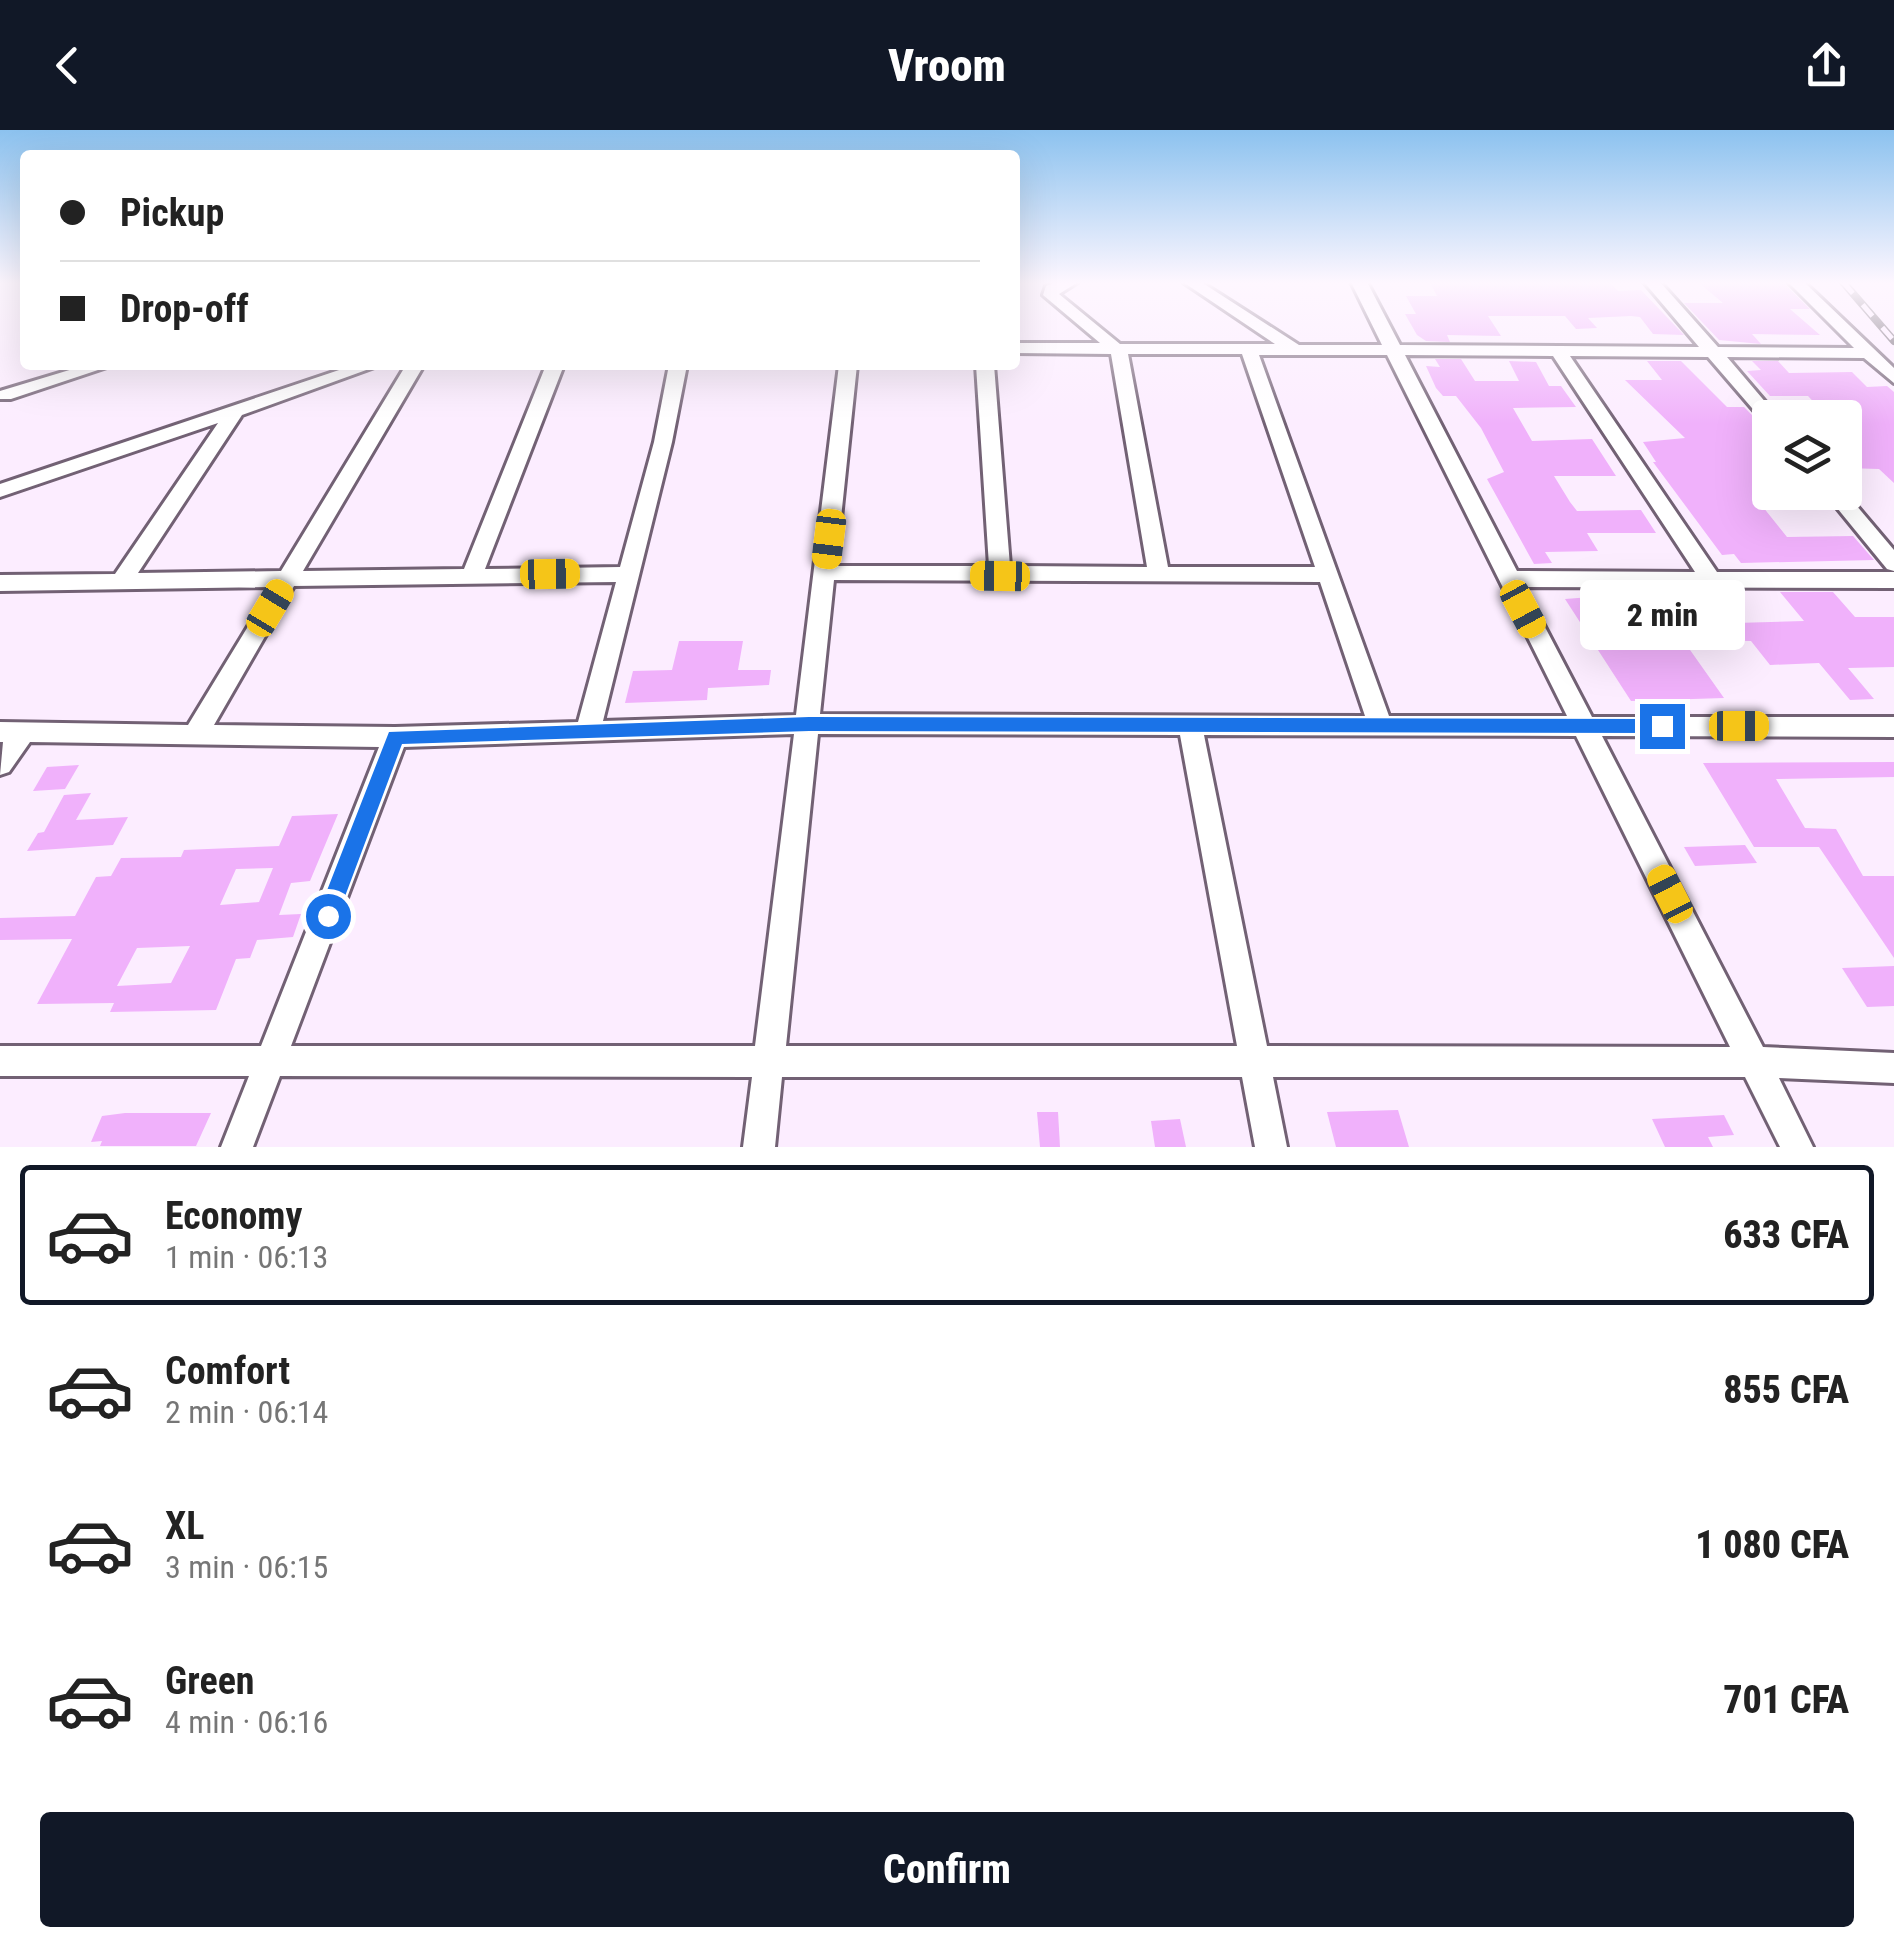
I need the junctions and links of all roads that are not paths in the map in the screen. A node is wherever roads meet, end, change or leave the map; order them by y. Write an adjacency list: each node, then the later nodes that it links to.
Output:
1 (1093, 329): 10 (street)
2 (1263, 329): 11 (street)
3 (1383, 329): 7 (street)
4 (1695, 329): 9 (street)
5 (1844, 329): 13 (street)
6 (1020, 348): 10 (street)
7 (1392, 349): 8 (street); 11 (street); 38 (street)
8 (1556, 349): 9 (street); 37 (street)
9 (1714, 350): 13 (street); 24 (street)
10 (1119, 351): 12 (street); 33 (street)
11 (1296, 351): 12 (street)
12 (1250, 352): 31 (street)
13 (1869, 354): 22 (street)
14 (32, 370): 23 (street)
15 (89, 370): 23 (street)
16 (356, 370): 25 (street)
17 (412, 370): 35 (street)
18 (553, 370): 32 (street)
19 (677, 370): 29 (street)
20 (847, 370): 30 (street)
21 (985, 370): 34 (street)
22 (1894, 378)
23 (2, 398)
24 (1755, 400)
25 (238, 409): 26 (street); 36 (street)
26 (2, 494)
27 (1849, 510): 28 (street)
28 (1894, 564)
29 (628, 574): 32 (street); 46 (street)
30 (825, 574): 34 (street); 41 (street)
31 (1326, 574): 33 (street); 43 (street)
32 (472, 575): 35 (street)
33 (1159, 575): 34 (street)
34 (1000, 576)
35 (289, 577): 36 (street); 48 (street)
36 (123, 579): 40 (street)
37 (1711, 579): 38 (street); 39 (street)
38 (1508, 580): 44 (street)
39 (1894, 580)
40 (0, 582)
41 (809, 724): 42 (street); 46 (street); 53 (street)
42 (1190, 725): 43 (street); 54 (street)
43 (1381, 726): 44 (street)
44 (1584, 726): 45 (street); 55 (street)
45 (1894, 727)
46 (588, 731): 49 (street)
47 (12, 732): 48 (street); 50 (street)
48 (195, 734): 49 (street)
49 (396, 737): 52 (street)
50 (0, 765)
51 (0, 1060): 52 (street)
52 (273, 1060): 53 (street); 57 (street)
53 (769, 1062): 54 (street); 58 (street)
54 (1255, 1062): 55 (street); 59 (street)
55 (1754, 1062): 56 (street); 60 (street)
56 (1894, 1068)
57 (237, 1147)
58 (759, 1147)
59 (1271, 1147)
60 (1797, 1147)

